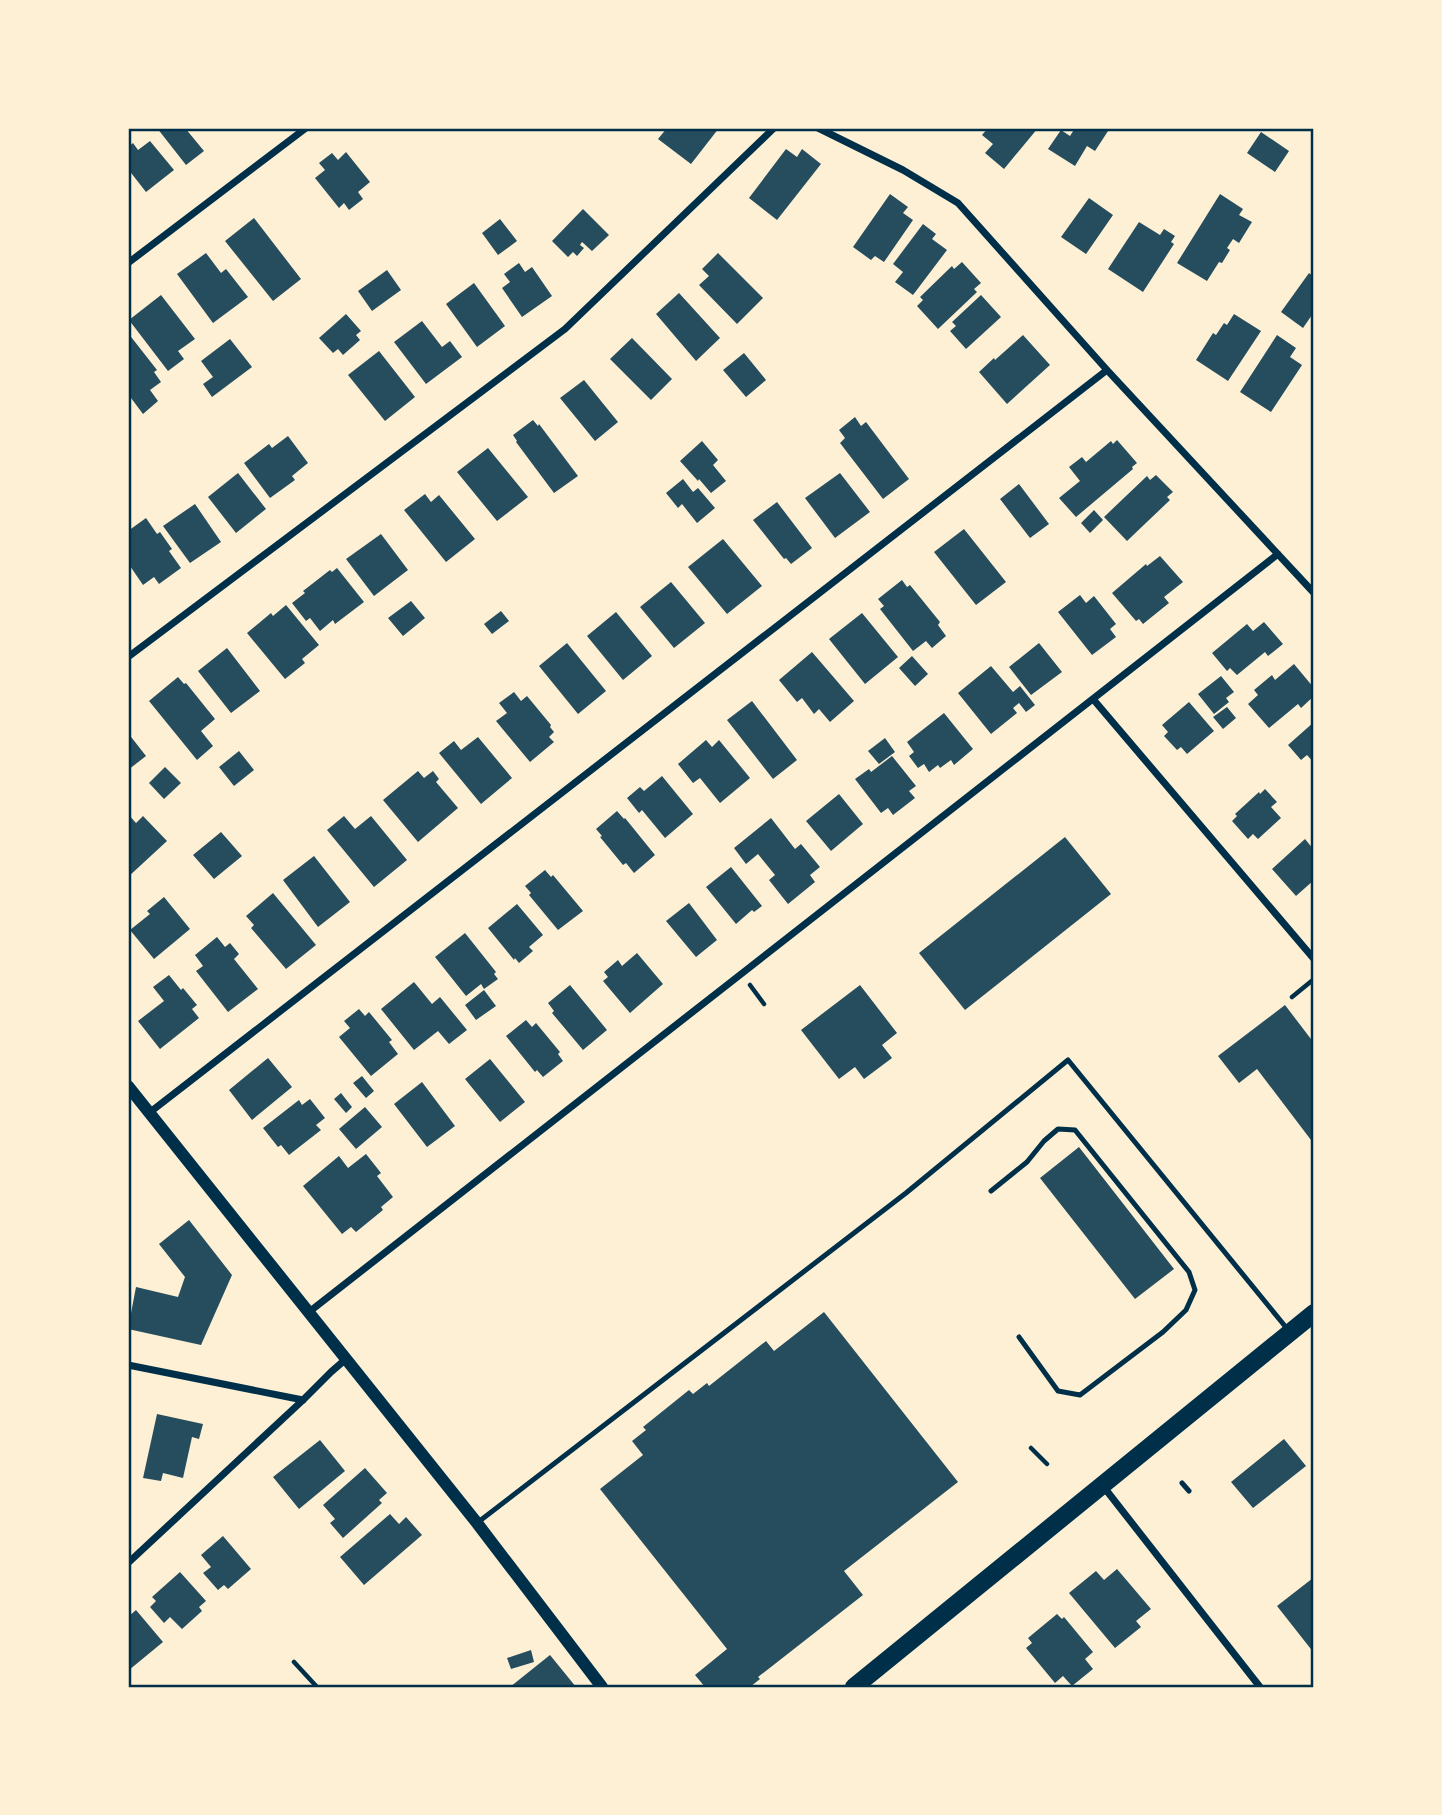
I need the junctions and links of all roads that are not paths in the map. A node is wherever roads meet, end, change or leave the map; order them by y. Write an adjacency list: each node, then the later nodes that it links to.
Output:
1 (306, 128): 4 (street)
2 (774, 128): 8 (street)
3 (818, 128): 5 (street)
4 (128, 263)
5 (1107, 370): 6 (street); 12 (street)
6 (1278, 554): 7 (street); 9 (street)
7 (1314, 593)
8 (128, 657)
9 (1093, 699): 10 (street); 14 (street)
10 (1314, 959)
11 (128, 1086): 12 (street)
12 (149, 1113): 14 (street)
13 (991, 1191): 17 (lane)
14 (309, 1312): 18 (street)
15 (1314, 1313): 16 (main road)
16 (1291, 1334): 22 (main road); 24 (lane)
17 (1020, 1337)
18 (346, 1359): 20 (street); 24 (street)
19 (128, 1364): 20 (street)
20 (303, 1400): 25 (street)
21 (1182, 1483): 23 (lane)
22 (1103, 1486): 27 (main road); 28 (street)
23 (1189, 1491)
24 (477, 1523): 26 (street)
25 (128, 1563)
26 (602, 1687)
27 (854, 1687)
28 (1260, 1687)

